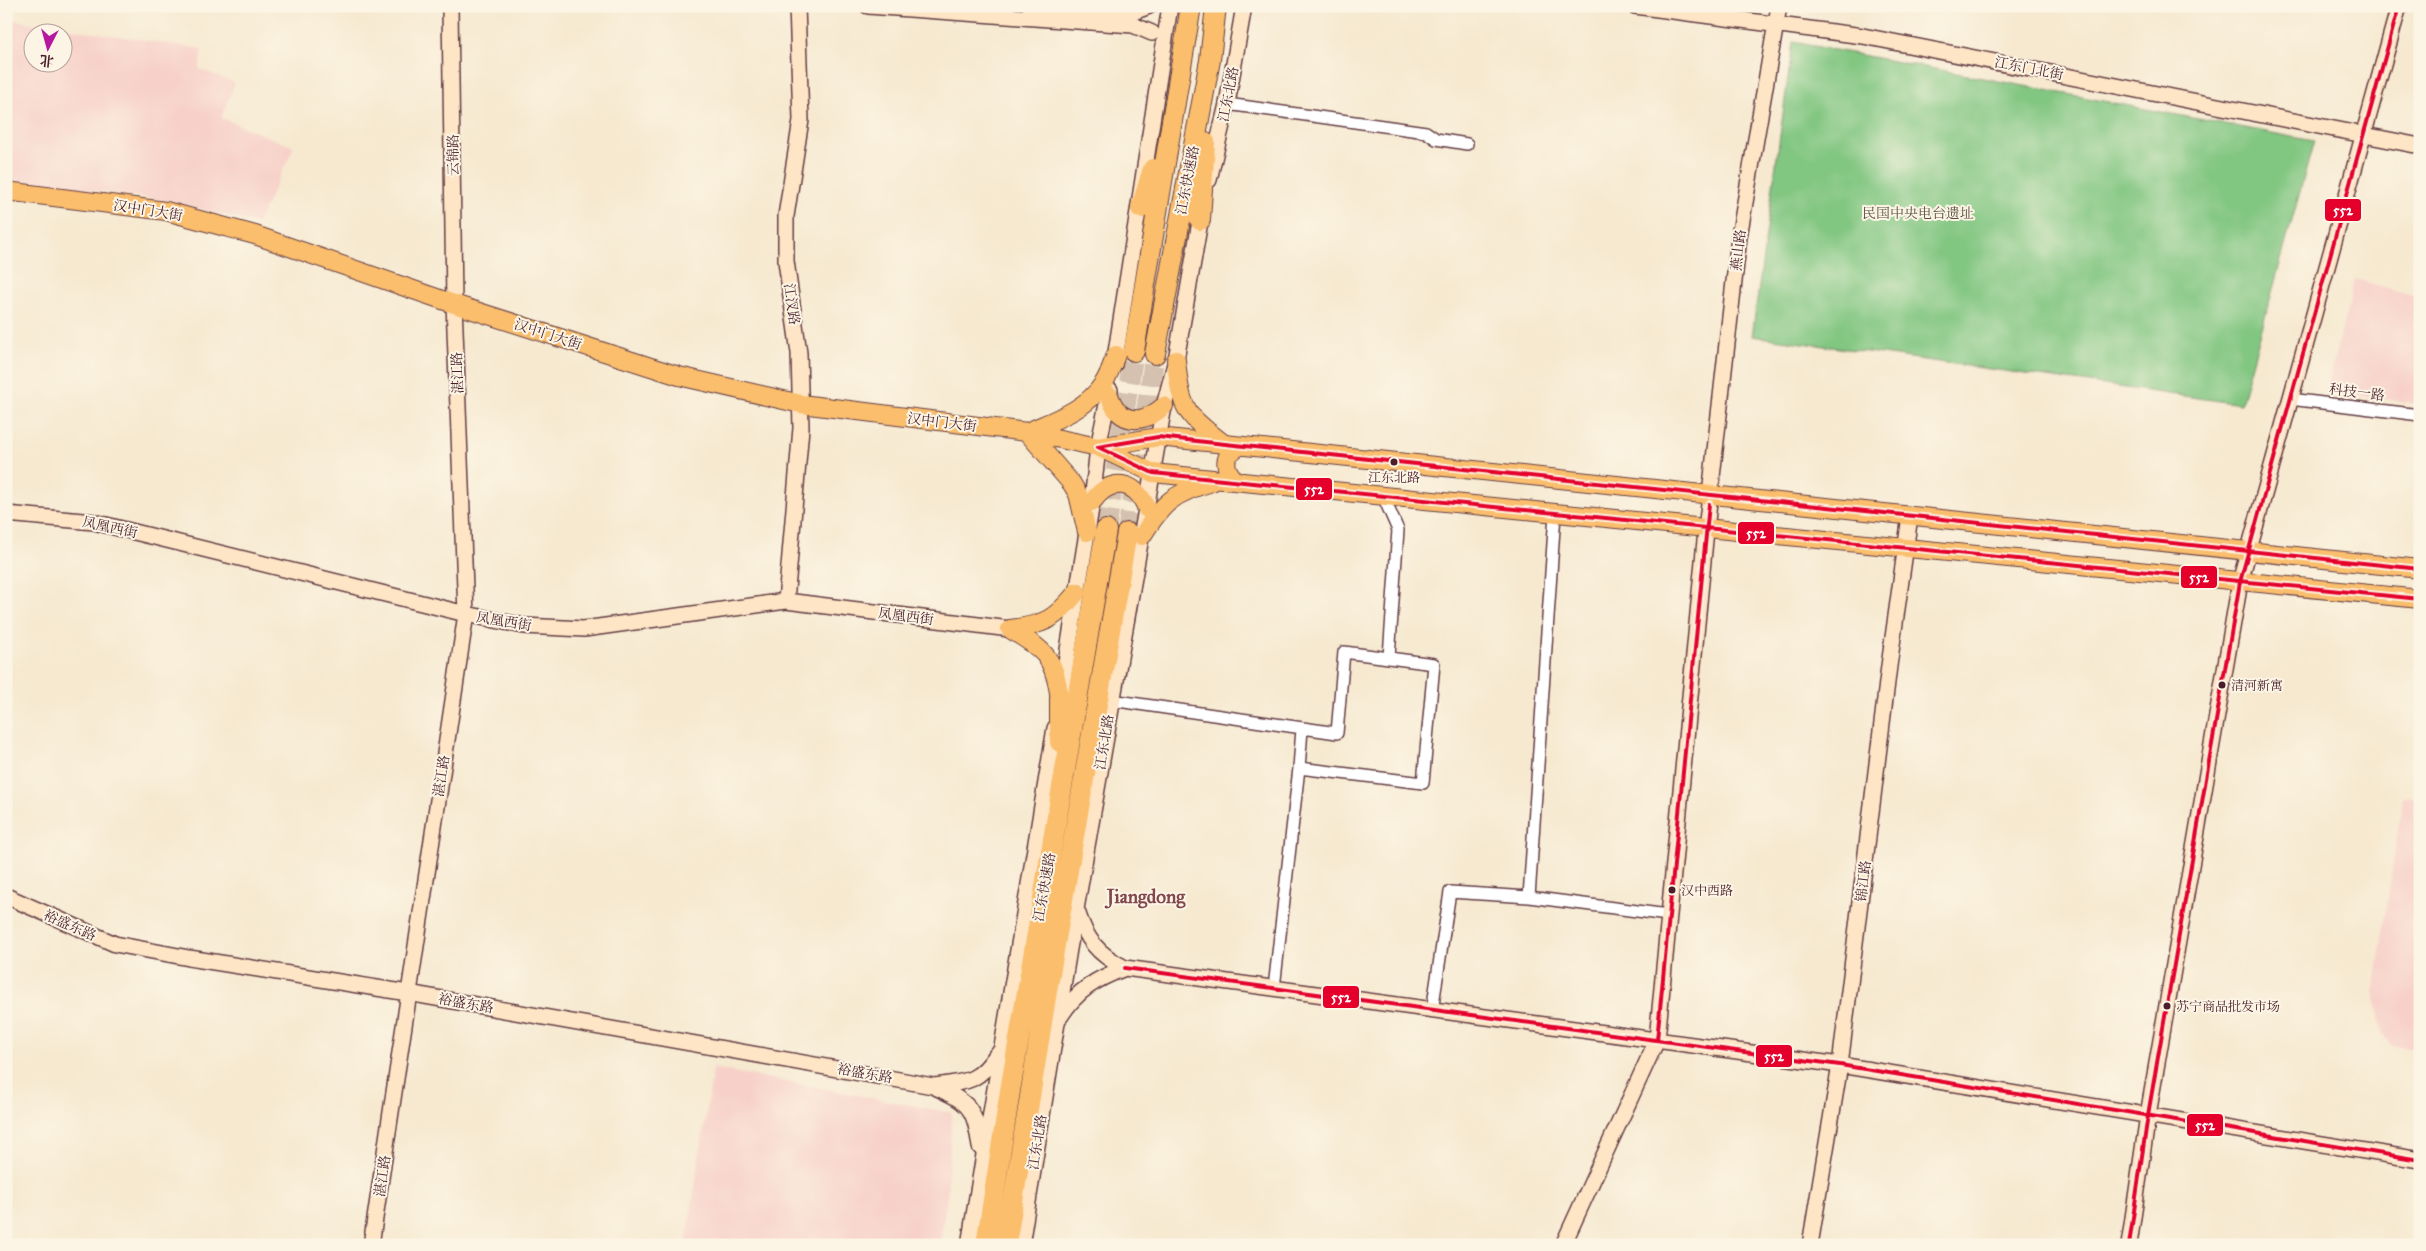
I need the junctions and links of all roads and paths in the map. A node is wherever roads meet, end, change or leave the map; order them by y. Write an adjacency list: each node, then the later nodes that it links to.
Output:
1 (450, 6): 28 (street, 云锦路)
2 (797, 6): 34 (street, 江汊路)
3 (868, 6): 11 (street)
4 (1170, 6): 18 (street)
5 (1191, 6): 20 (highway, 江东快速路)
6 (1216, 6): 19 (highway, 江东快速路)
7 (1244, 6): 21 (street, 江东北路)
8 (1635, 6): 16 (street, 江东门北街)
9 (1779, 6): 16 (street, 燕山路)
10 (2399, 6): 22 (street)
11 (942, 9): 13 (street)
12 (1139, 9): 14 (street); 17 (street)
13 (964, 10): 15 (street)
14 (1020, 10): 15 (street); 17 (street)
15 (996, 11)
16 (1776, 25): 22 (street, 江东门北街); 43 (street, 燕山路)
17 (1152, 33): 18 (street)
18 (1161, 56): 26 (street)
19 (1210, 60): 27 (highway); 30 (highway, 江东快速路)
20 (1174, 103): 26 (highway); 29 (highway, 江东快速路)
21 (1227, 104): 23 (street); 27 (street, 江东北路)
22 (2364, 134): 24 (street, 江东门北街); 33 (street)
23 (1467, 144)
24 (2420, 146)
25 (6, 191): 28 (main road, 汉中门大街)
26 (1140, 208): 29 (street)
27 (1200, 220): 31 (street, 江东北路)
28 (454, 304): 34 (main road, 汉中门大街); 60 (street, 湛江路)
29 (1125, 353): 32 (street); 37 (main road)
30 (1155, 354)
31 (1176, 360): 35 (street, 江东北路); 39 (main road)
32 (1109, 394): 35 (main road); 40 (street)
33 (2290, 399): 36 (street, 科技一路); 54 (street)
34 (801, 404): 37 (main road, 汉中门大街); 59 (street, 江汊路)
35 (1164, 406): 38 (street, 江东北路)
36 (2420, 415)
37 (1027, 432): 40 (main road, 汉中门大街); 51 (main road)
38 (1158, 437): 39 (main road, 汉中门大街); 40 (main road, 汉中门大街); 41 (street, 江东北路)
39 (1232, 445): 42 (main road); 43 (main road, 汉中门大街)
40 (1098, 447): 41 (main road, 汉中门大街); 45 (street)
41 (1153, 473): 42 (main road, 汉中门大街); 46 (street, 江东北路)
42 (1227, 480): 44 (main road, 汉中门大街); 52 (main road)
43 (1710, 495): 49 (main road, 汉中门大街); 50 (street, 燕山路)
44 (1384, 496): 48 (main road, 汉中门大街); 62 (street)
45 (1092, 502): 46 (main road); 51 (street)
46 (1147, 509): 52 (street, 江东北路)
47 (6, 514): 60 (street, 凤凰西街)
48 (1555, 514): 50 (main road, 汉中门大街); 69 (street)
49 (1910, 516): 53 (street, 锦江路); 54 (main road, 汉中门大街)
50 (1706, 530): 53 (main road, 汉中门大街); 71 (street, 燕山路)
51 (1096, 531): 57 (street); 67 (highway, 江东快速路)
52 (1134, 535): 64 (street, 江东北路); 67 (highway, 江东快速路)
53 (1906, 549): 56 (main road, 汉中门大街); 79 (street, 锦江路)
54 (2248, 550): 55 (main road, 汉中门大街); 56 (street)
55 (2420, 568)
56 (2240, 582): 58 (main road, 汉中门大街); 81 (street)
57 (1077, 592): 61 (main road); 63 (street)
58 (2420, 599)
59 (786, 601): 60 (street, 凤凰西街); 61 (street, 凤凰西街)
60 (466, 614): 74 (street, 湛江路)
61 (1010, 629): 63 (main road)
62 (1388, 657): 65 (street); 66 (street)
63 (1060, 699): 67 (highway); 78 (street)
64 (1111, 700): 65 (street); 67 (highway); 70 (street, 江东北路)
65 (1302, 729): 66 (street)
66 (1298, 768): 73 (street)
67 (1069, 802): 84 (highway, 江东快速路); 85 (highway, 江东快速路)
68 (6, 896): 74 (street, 裕盛东路)
69 (1529, 897): 71 (street); 75 (street)
70 (1076, 911): 72 (street); 76 (street, 江东北路)
71 (1668, 915): 77 (street, 燕山路)
72 (1124, 968): 73 (street); 76 (street)
73 (1274, 988): 75 (street)
74 (408, 993): 80 (street, 裕盛东路); 86 (street, 湛江路)
75 (1432, 1011): 77 (street)
76 (1056, 1022): 92 (street, 江东北路)
77 (1656, 1040): 79 (street); 93 (street, 燕山路)
78 (1001, 1048): 80 (street, 裕盛东路); 83 (street)
79 (1840, 1066): 81 (street); 94 (street, 锦江路)
80 (933, 1086): 83 (street, 裕盛东路)
81 (2148, 1115): 82 (street); 95 (street)
82 (2420, 1160)
83 (983, 1163): 87 (street)
84 (991, 1210): 88 (highway); 89 (highway, 江东快速路)
85 (1011, 1212): 90 (highway, 江东快速路); 91 (highway)
86 (371, 1245)
87 (970, 1245)
88 (980, 1245)
89 (986, 1245)
90 (1006, 1245)
91 (1010, 1245)
92 (1021, 1245)
93 (1563, 1245)
94 (1810, 1245)
95 (2129, 1245)

